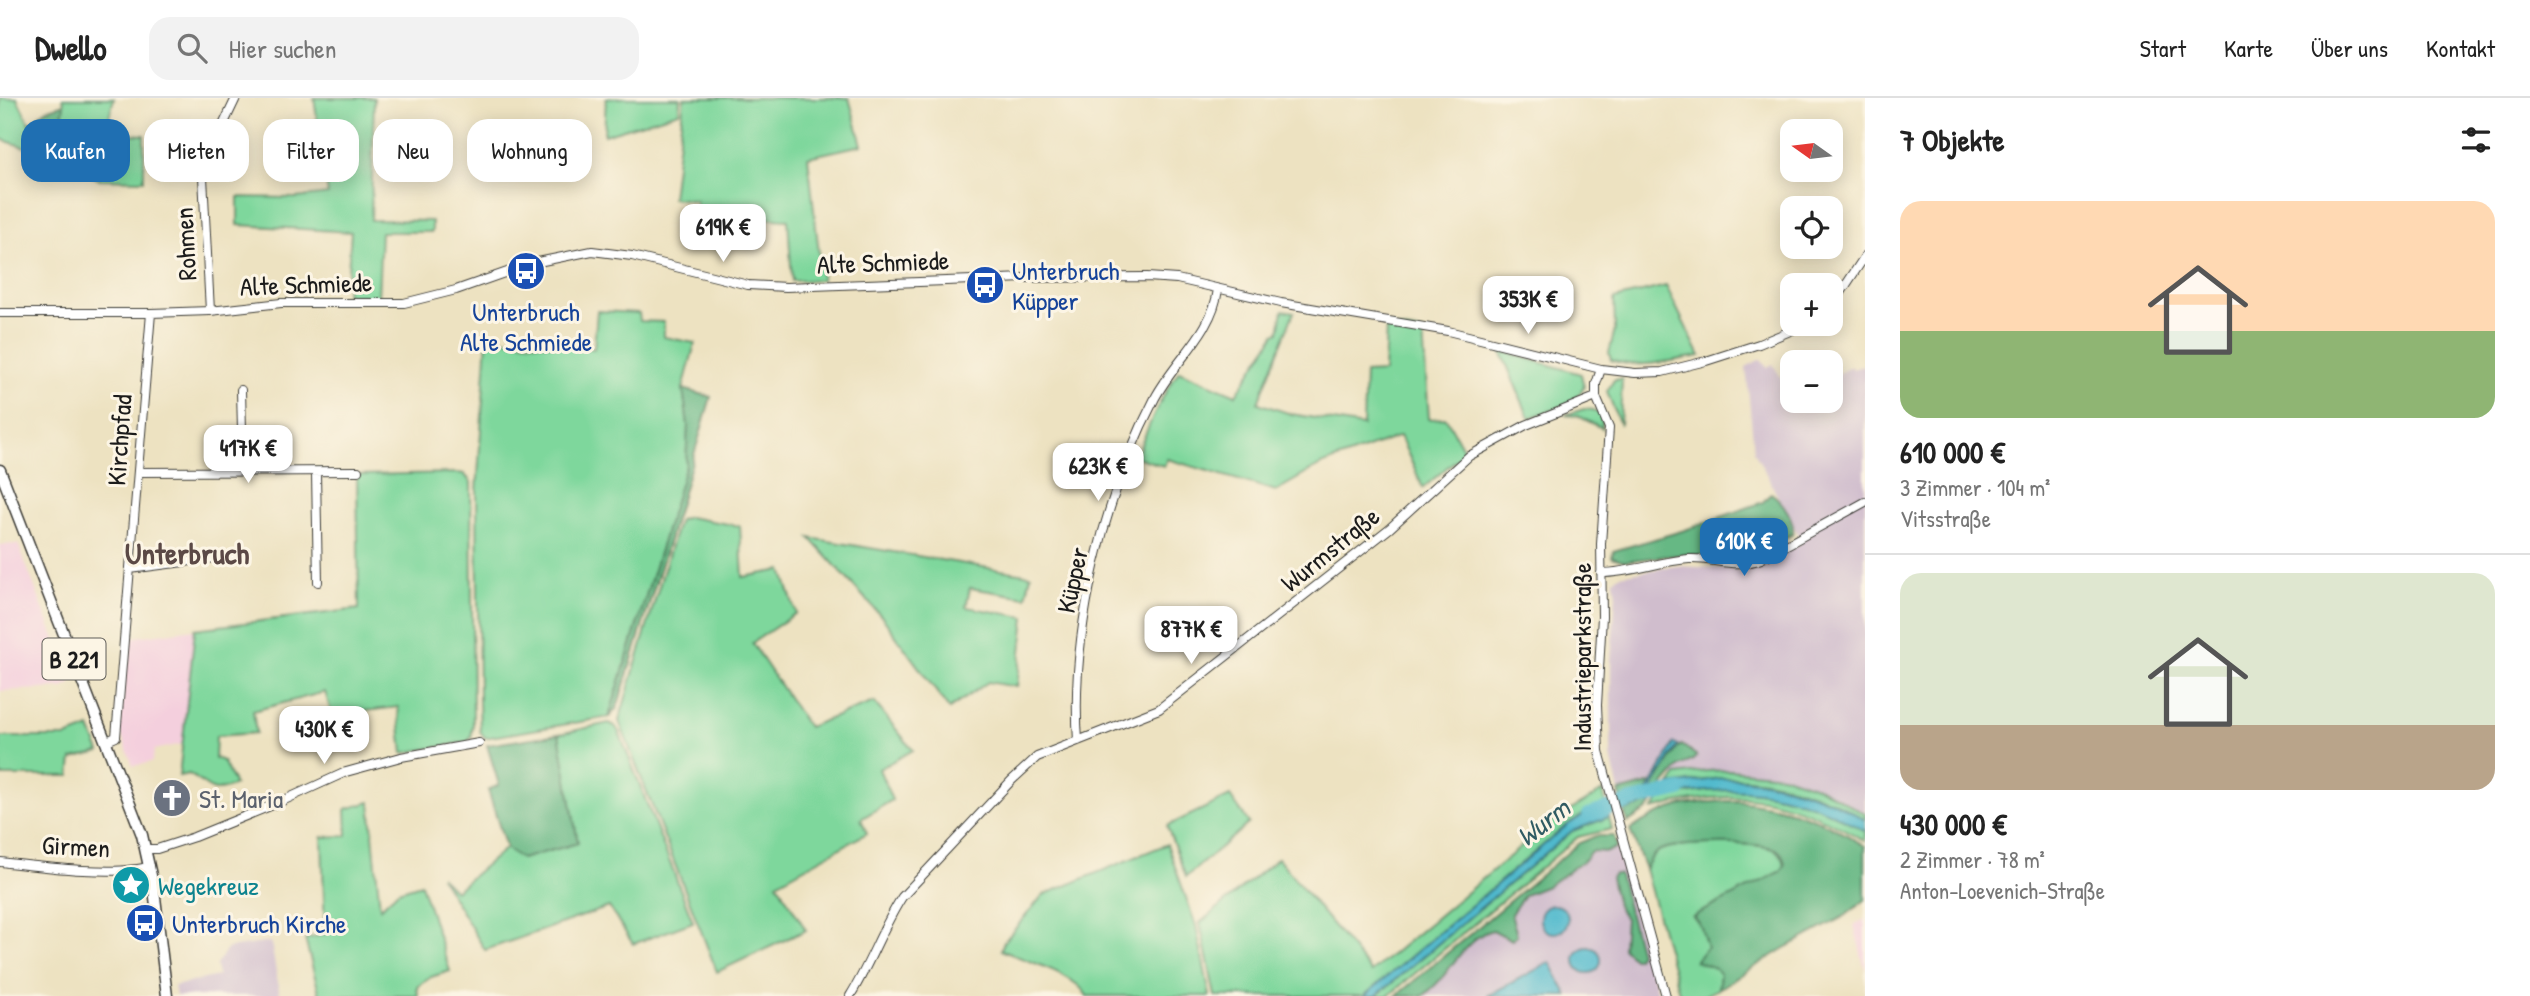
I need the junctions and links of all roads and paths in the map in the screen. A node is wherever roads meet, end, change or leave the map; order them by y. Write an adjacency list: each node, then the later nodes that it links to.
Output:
1 (236, 98): 5 (street, Rohmen)
2 (1865, 256): 4 (street)
3 (1218, 289): 5 (street, Alte Schmiede); 9 (street, Alte Schmiede); 23 (street, Küpper)
4 (1843, 289)
5 (210, 311): 7 (street, Alte Schmiede)
6 (0, 313): 7 (street, Alte Schmiede)
7 (151, 313): 15 (street, Kirchpfad)
8 (1780, 335): 9 (street, Alte Schmiede)
9 (1601, 369): 11 (street)
10 (242, 390): 13 (street)
11 (1597, 397): 20 (street, Industrieparkstraße); 23 (street, Wurmstraße)
12 (0, 470): 22 (main road, B 221)
13 (243, 471): 15 (street); 16 (street)
14 (358, 471): 16 (street)
15 (138, 472): 19 (street, Kirchpfad)
16 (316, 473): 21 (street)
17 (1865, 502): 20 (street)
18 (245, 554): 19 (street)
19 (130, 569): 22 (street, Kirchpfad)
20 (1601, 573): 30 (street, Industrieparkstraße)
21 (318, 582)
22 (107, 741): 25 (main road, B 221)
23 (1077, 741): 29 (street, Wurmstraße)
24 (479, 743): 25 (street)
25 (146, 849): 27 (main road, B 221)
26 (0, 862): 27 (street, Girmen)
27 (150, 866): 28 (main road, B 221)
28 (167, 996)
29 (850, 996)
30 (1666, 996)

